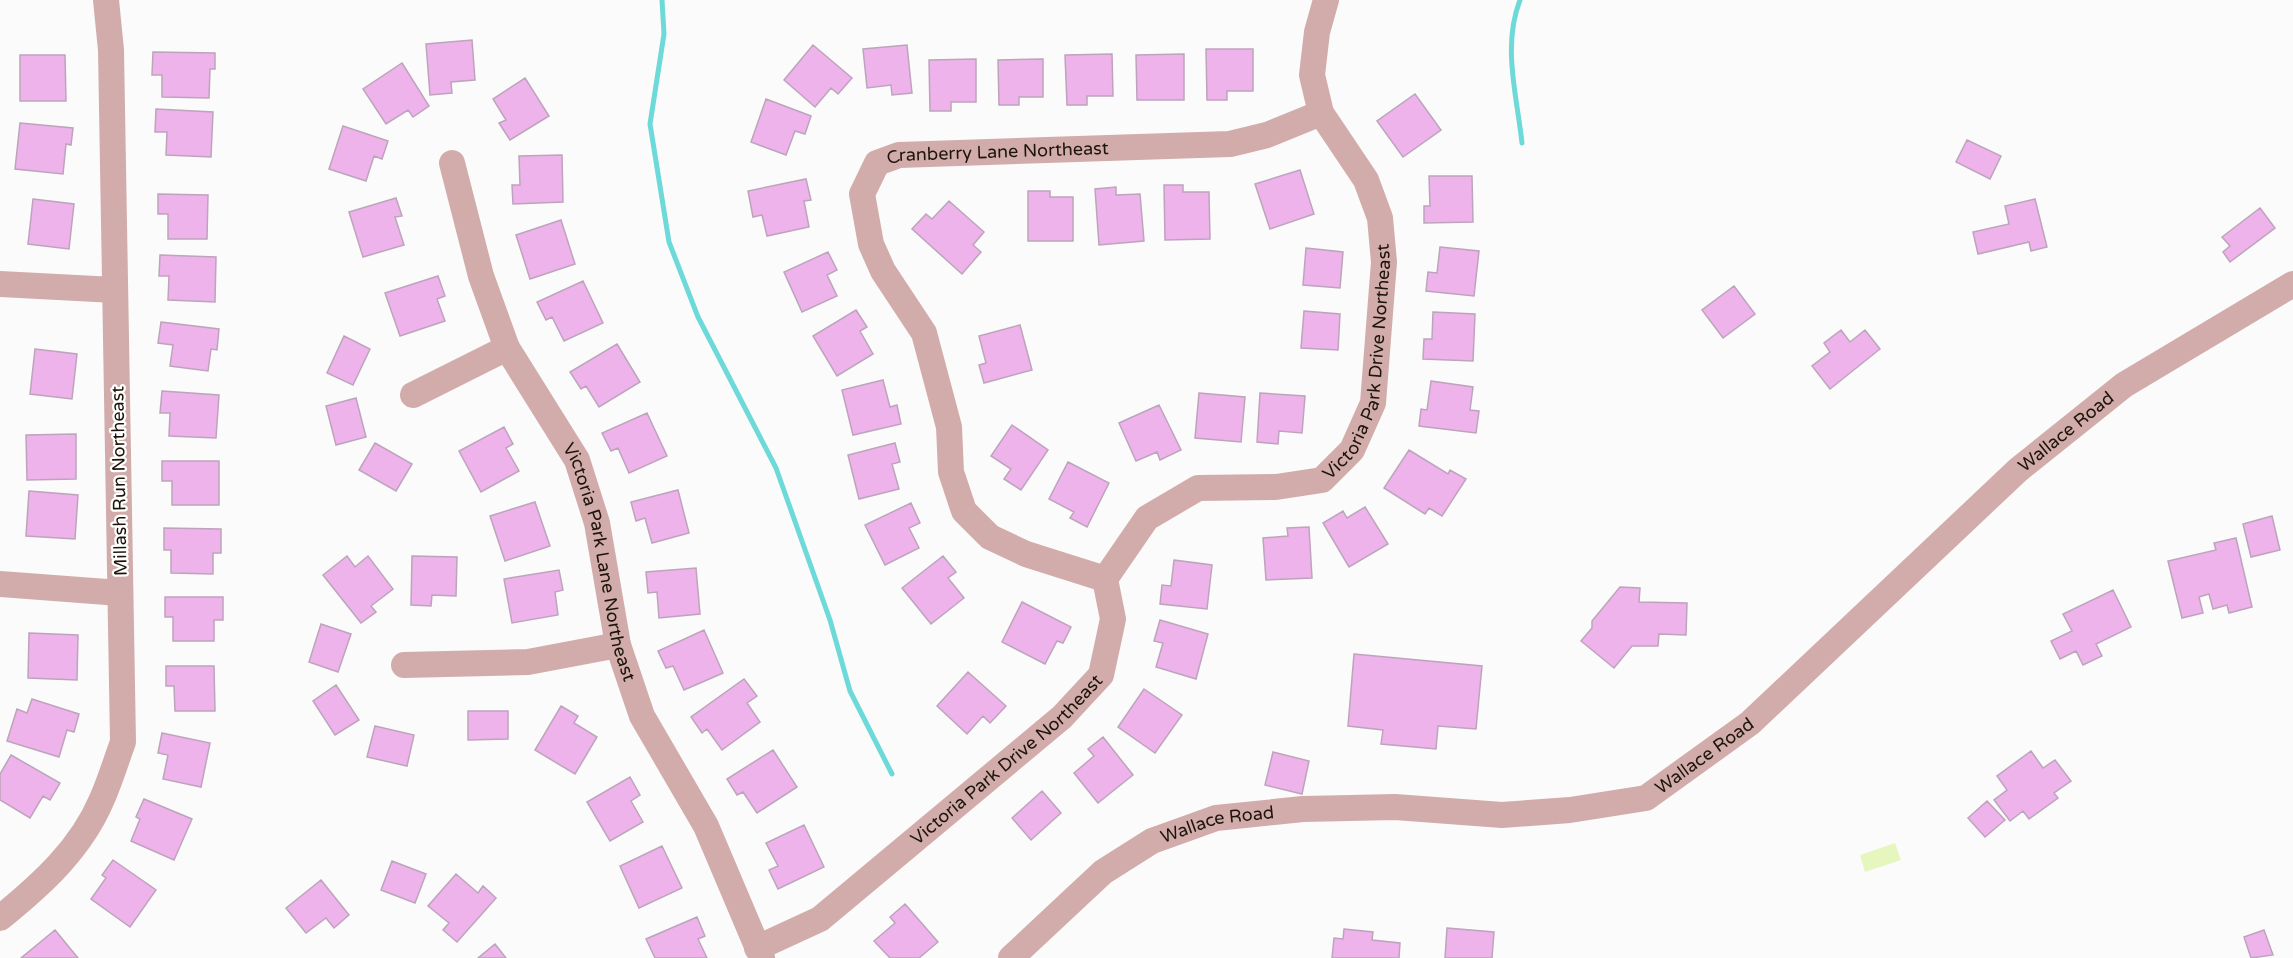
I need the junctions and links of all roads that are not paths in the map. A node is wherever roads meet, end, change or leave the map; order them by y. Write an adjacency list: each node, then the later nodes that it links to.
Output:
1 (106, 0): 7 (street, Millash Run Northeast)
2 (1326, 0): 3 (street, Victoria Park Drive Northeast)
3 (1321, 113): 10 (street, Victoria Park Drive Northeast); 10 (street, Cranberry Lane Northeast)
4 (452, 163): 8 (street, Victoria Park Lane Northeast)
5 (0, 284): 7 (street)
6 (2293, 284): 17 (street, Wallace Road)
7 (115, 290): 12 (street, Millash Run Northeast)
8 (507, 348): 9 (street); 13 (street, Victoria Park Lane Northeast)
9 (414, 395)
10 (1106, 579): 16 (street, Victoria Park Drive Northeast)
11 (0, 584): 12 (street)
12 (120, 593): 15 (street, Millash Run Northeast)
13 (618, 645): 14 (street); 16 (street, Victoria Park Lane Northeast)
14 (404, 665)
15 (0, 918)
16 (759, 953)
17 (1011, 958)

